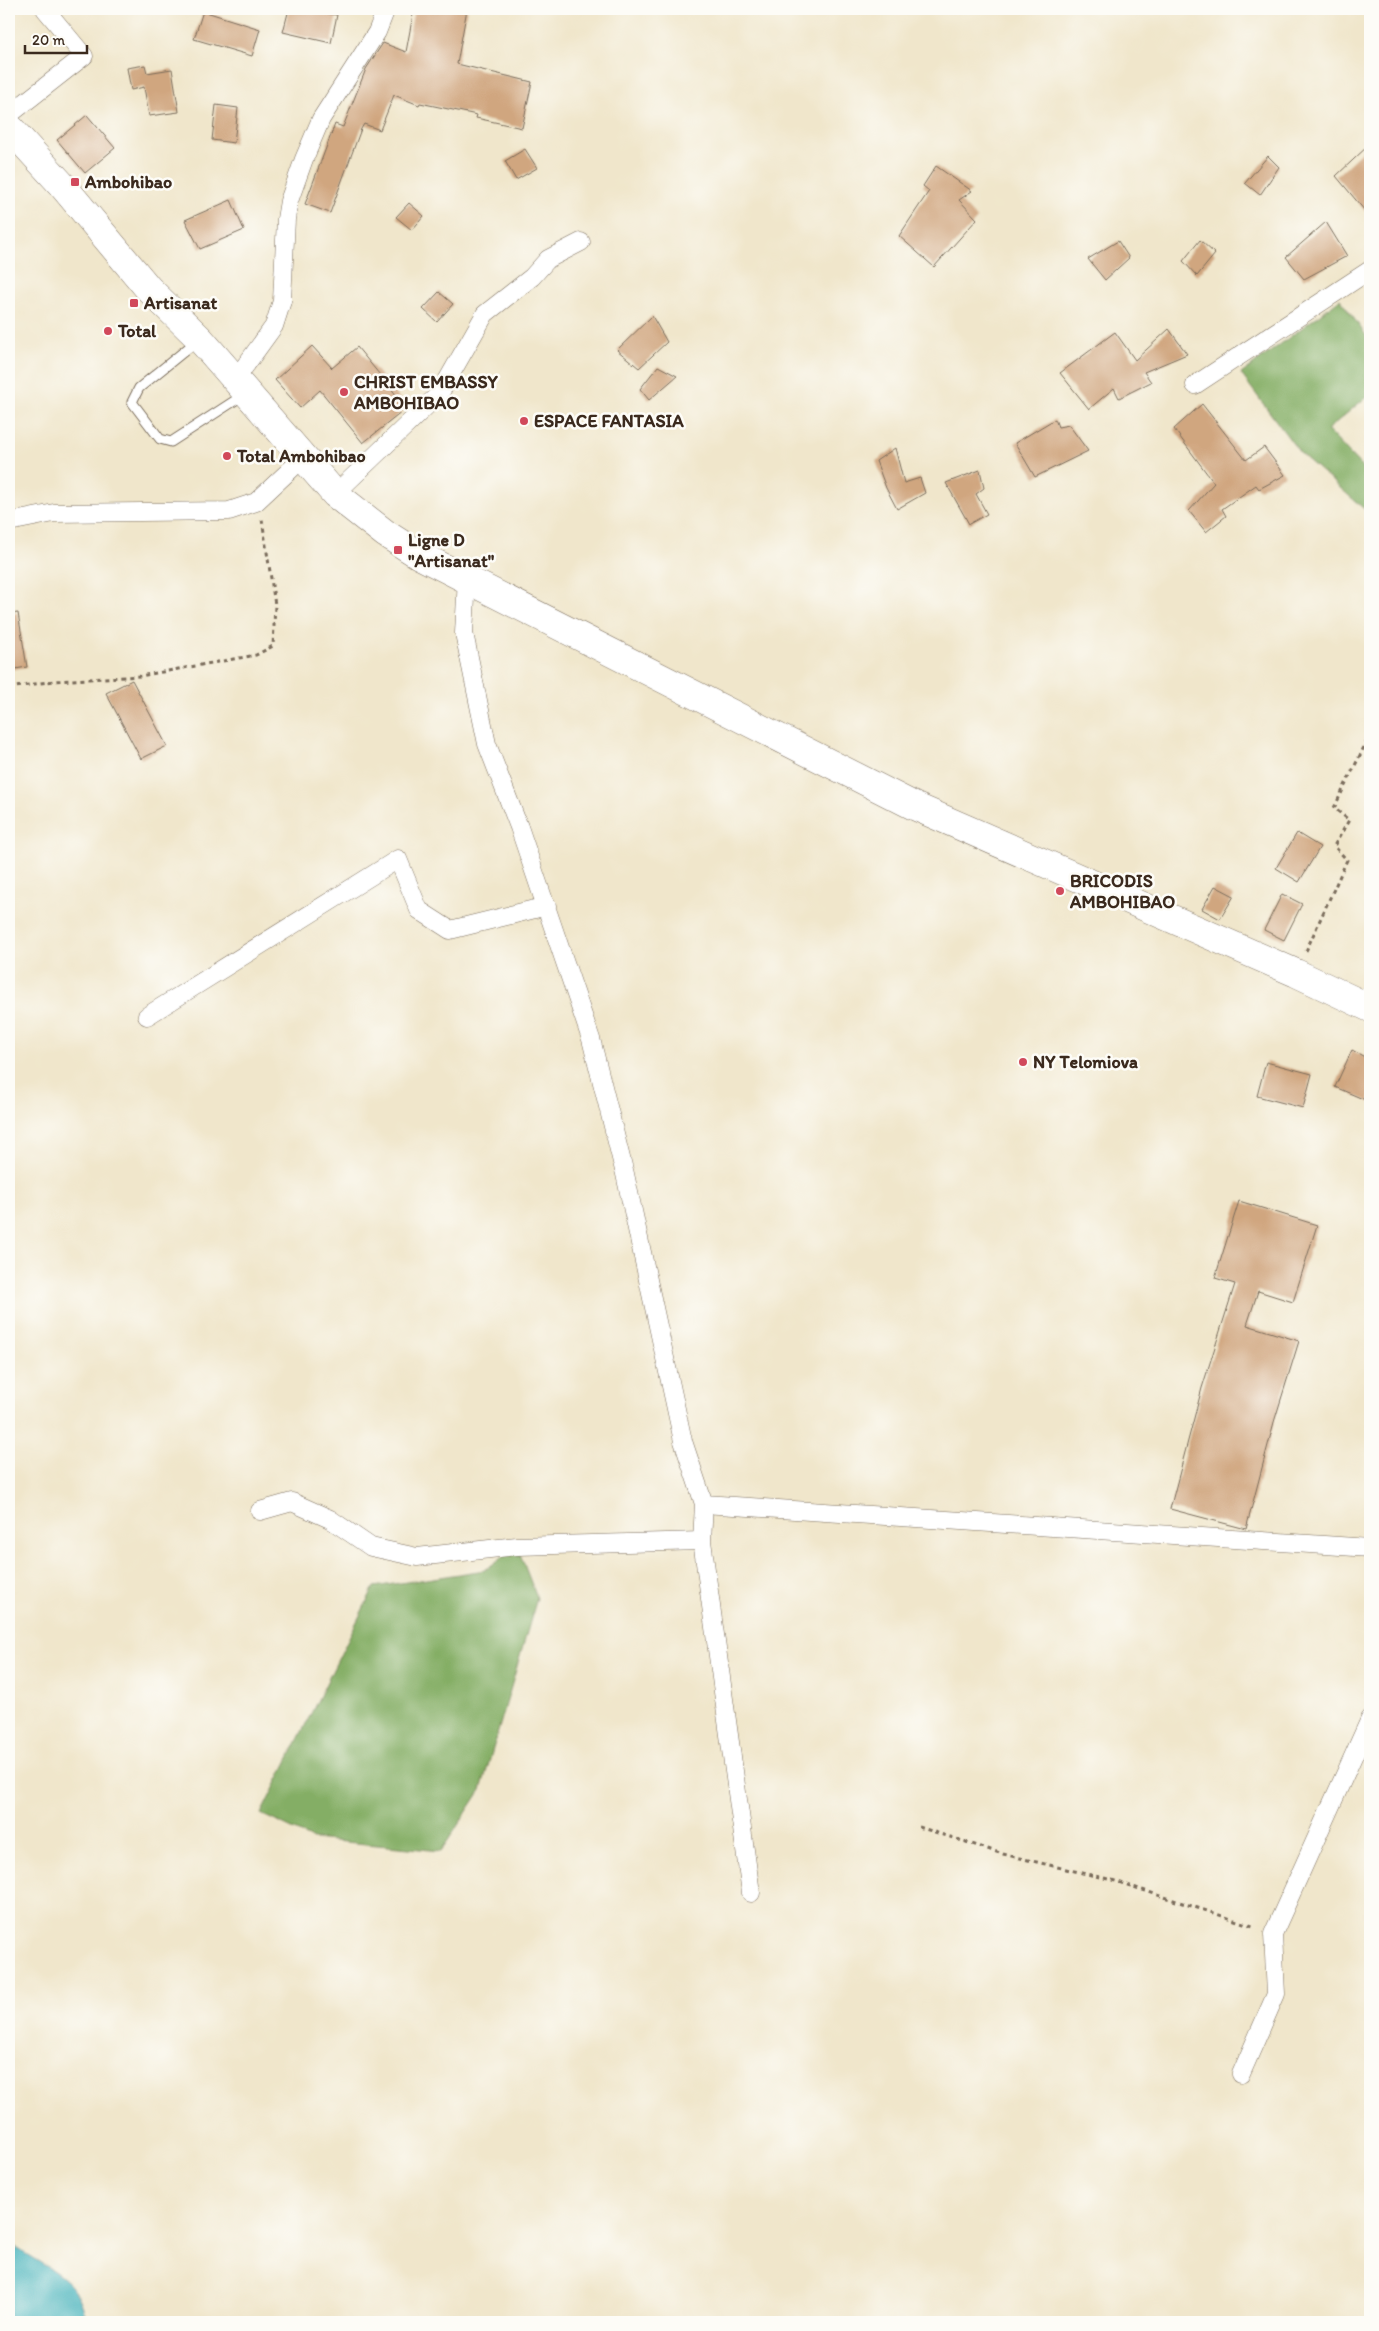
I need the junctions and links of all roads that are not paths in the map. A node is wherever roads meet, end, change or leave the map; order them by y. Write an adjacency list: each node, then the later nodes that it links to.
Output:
1 (45, 9): 3 (street)
2 (386, 9): 9 (street)
3 (9, 115)
4 (9, 127): 7 (main road)
5 (581, 242): 11 (street)
6 (1370, 270): 8 (street)
7 (200, 339): 9 (main road); 9 (lane)
8 (1195, 385)
9 (240, 386): 10 (main road)
10 (304, 457): 11 (main road); 12 (street)
11 (336, 494): 13 (main road)
12 (9, 522)
13 (467, 580): 14 (street); 15 (main road)
14 (546, 906): 16 (street); 17 (street)
15 (1370, 1008)
16 (147, 1016)
17 (704, 1504): 19 (street); 20 (street)
18 (260, 1511): 19 (street)
19 (702, 1541): 22 (street)
20 (1370, 1548)
21 (1370, 1719): 23 (street)
22 (751, 1893)
23 (1242, 2074)

